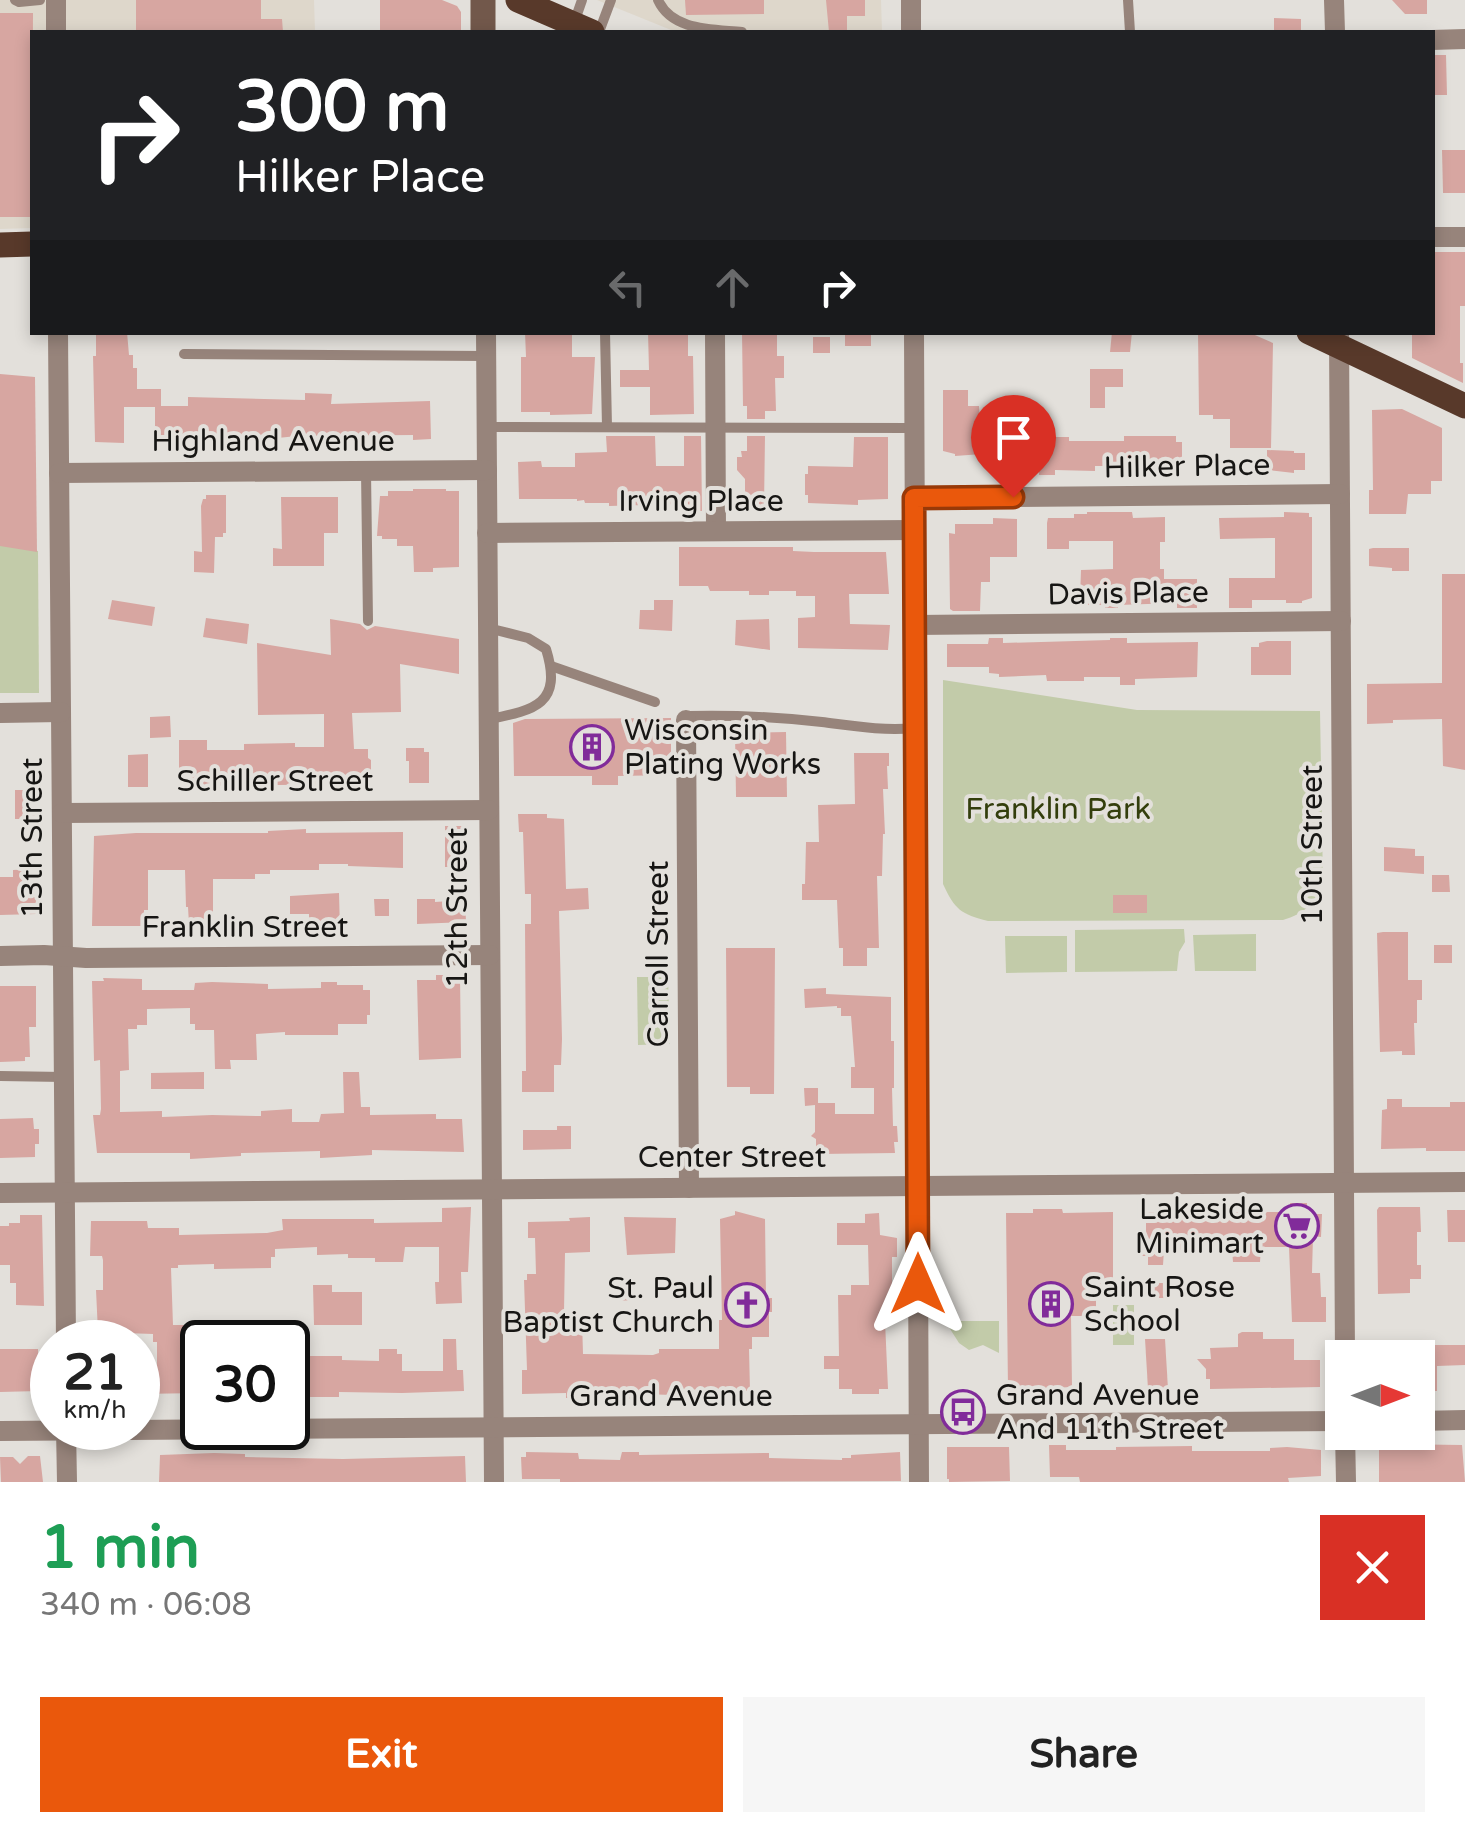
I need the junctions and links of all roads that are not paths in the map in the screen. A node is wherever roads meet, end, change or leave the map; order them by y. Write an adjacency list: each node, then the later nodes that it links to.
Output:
1 (15, 0): 2 (lane)
2 (40, 0)
3 (56, 0): 12 (street)
4 (482, 0): 13 (street)
5 (518, 0): 11 (main road)
6 (611, 0): 11 (lane)
7 (658, 0): 14 (lane)
8 (911, 0): 15 (street)
9 (1128, 0): 16 (lane)
10 (1334, 0): 17 (street)
11 (586, 22)
12 (56, 30)
13 (483, 30)
14 (723, 30)
15 (911, 30)
16 (1130, 30)
17 (1335, 30)
18 (1465, 39): 19 (street)
19 (1435, 40)
20 (1435, 237): 21 (street)
21 (1465, 237)
22 (30, 244): 23 (main road)
23 (0, 245)
24 (58, 335): 39 (street, 13th Street)
25 (486, 335): 31 (street, 12th Street)
26 (605, 335): 35 (lane)
27 (715, 335): 33 (street)
28 (914, 335): 36 (street)
29 (1339, 339): 32 (main road); 40 (street, 10th Street)
30 (184, 354): 31 (lane)
31 (486, 356): 34 (street, 12th Street)
32 (1465, 406)
33 (716, 426): 35 (lane); 36 (lane); 43 (street)
34 (487, 428): 35 (lane); 38 (street, 12th Street)
35 (607, 428)
36 (914, 428): 41 (street)
37 (366, 470): 38 (street, Highland Avenue); 39 (street, Highland Avenue); 45 (lane)
38 (487, 470): 44 (street, 12th Street)
39 (60, 474): 51 (street, 13th Street)
40 (1340, 494): 41 (street, Hilker Place); 46 (street, 10th Street)
41 (914, 498): 42 (street)
42 (914, 530): 43 (street, Irving Place); 47 (street)
43 (716, 531): 44 (street, Irving Place)
44 (487, 533): 48 (street, 12th Street)
45 (368, 621)
46 (1341, 621): 47 (street, Davis Place); 64 (street, 10th Street)
47 (915, 625): 55 (street)
48 (488, 628): 49 (lane); 53 (street, 12th Street)
49 (552, 666): 50 (lane); 53 (lane)
50 (656, 702)
51 (61, 712): 52 (street); 57 (street, 13th Street)
52 (0, 713)
53 (489, 720): 56 (street, 12th Street)
54 (686, 720): 55 (lane); 66 (street, Carroll Street)
55 (915, 728): 65 (street)
56 (489, 810): 57 (street, Schiller Street); 58 (street, 12th Street)
57 (62, 813): 60 (street, 13th Street)
58 (490, 955): 60 (street, Franklin Street); 67 (street, 12th Street)
59 (0, 956): 60 (street, Franklin Street)
60 (63, 957): 62 (street, 13th Street)
61 (0, 1076): 62 (lane)
62 (64, 1077): 68 (street, 13th Street)
63 (1465, 1182): 64 (street, Center Street)
64 (1344, 1183): 65 (street, Center Street); 71 (street, 10th Street)
65 (918, 1186): 66 (street, Center Street); 75 (street)
66 (689, 1188): 67 (street, Center Street)
67 (492, 1189): 68 (street, Center Street); 76 (street, 12th Street)
68 (65, 1192): 69 (street, Center Street); 70 (street, 13th Street)
69 (0, 1193)
70 (66, 1320)
71 (1345, 1340)
72 (1465, 1420): 74 (street)
73 (1325, 1421): 75 (street, Grand Avenue)
74 (1435, 1421)
75 (919, 1424): 76 (street, Grand Avenue); 84 (street)
76 (494, 1428): 77 (street, Grand Avenue); 83 (street, 12th Street)
77 (160, 1429)
78 (30, 1430): 79 (street, Grand Avenue)
79 (0, 1431)
80 (66, 1450): 82 (street)
81 (1346, 1450): 85 (street)
82 (66, 1482)
83 (494, 1482)
84 (919, 1482)
85 (1346, 1482)

